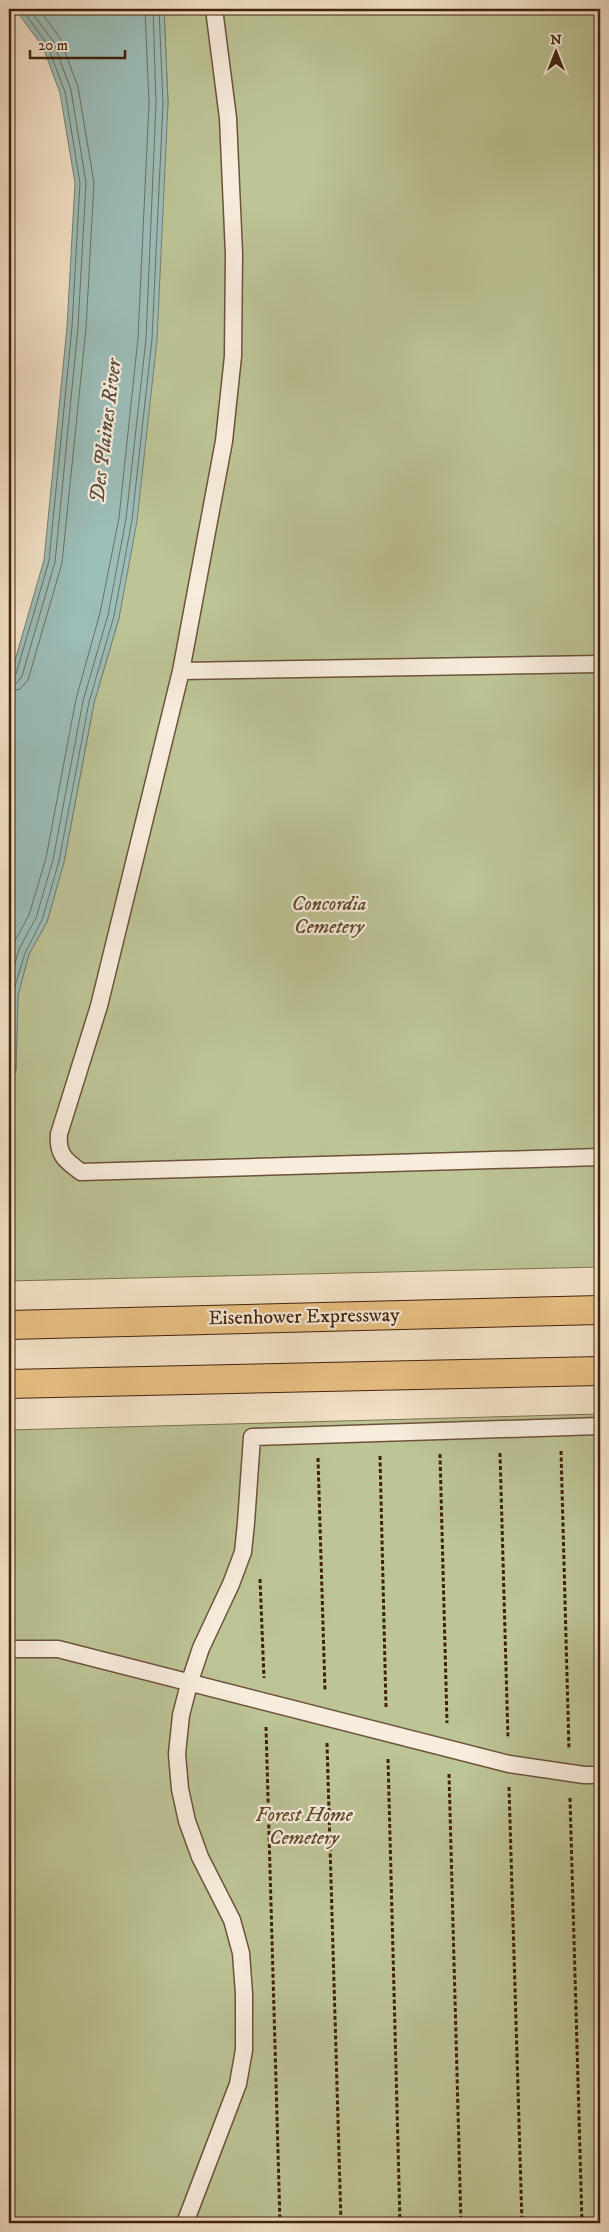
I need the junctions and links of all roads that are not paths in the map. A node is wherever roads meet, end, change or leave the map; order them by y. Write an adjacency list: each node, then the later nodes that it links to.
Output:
1 (214, 9): 3 (lane)
2 (600, 664): 3 (lane)
3 (181, 671): 4 (lane)
4 (600, 1157)
5 (600, 1310): 6 (highway, Eisenhower Expressway)
6 (9, 1324)
7 (600, 1371): 8 (highway)
8 (9, 1384)
9 (600, 1426): 11 (lane)
10 (9, 1649): 11 (lane)
11 (189, 1684): 12 (lane); 13 (lane)
12 (600, 1775)
13 (185, 2223)

